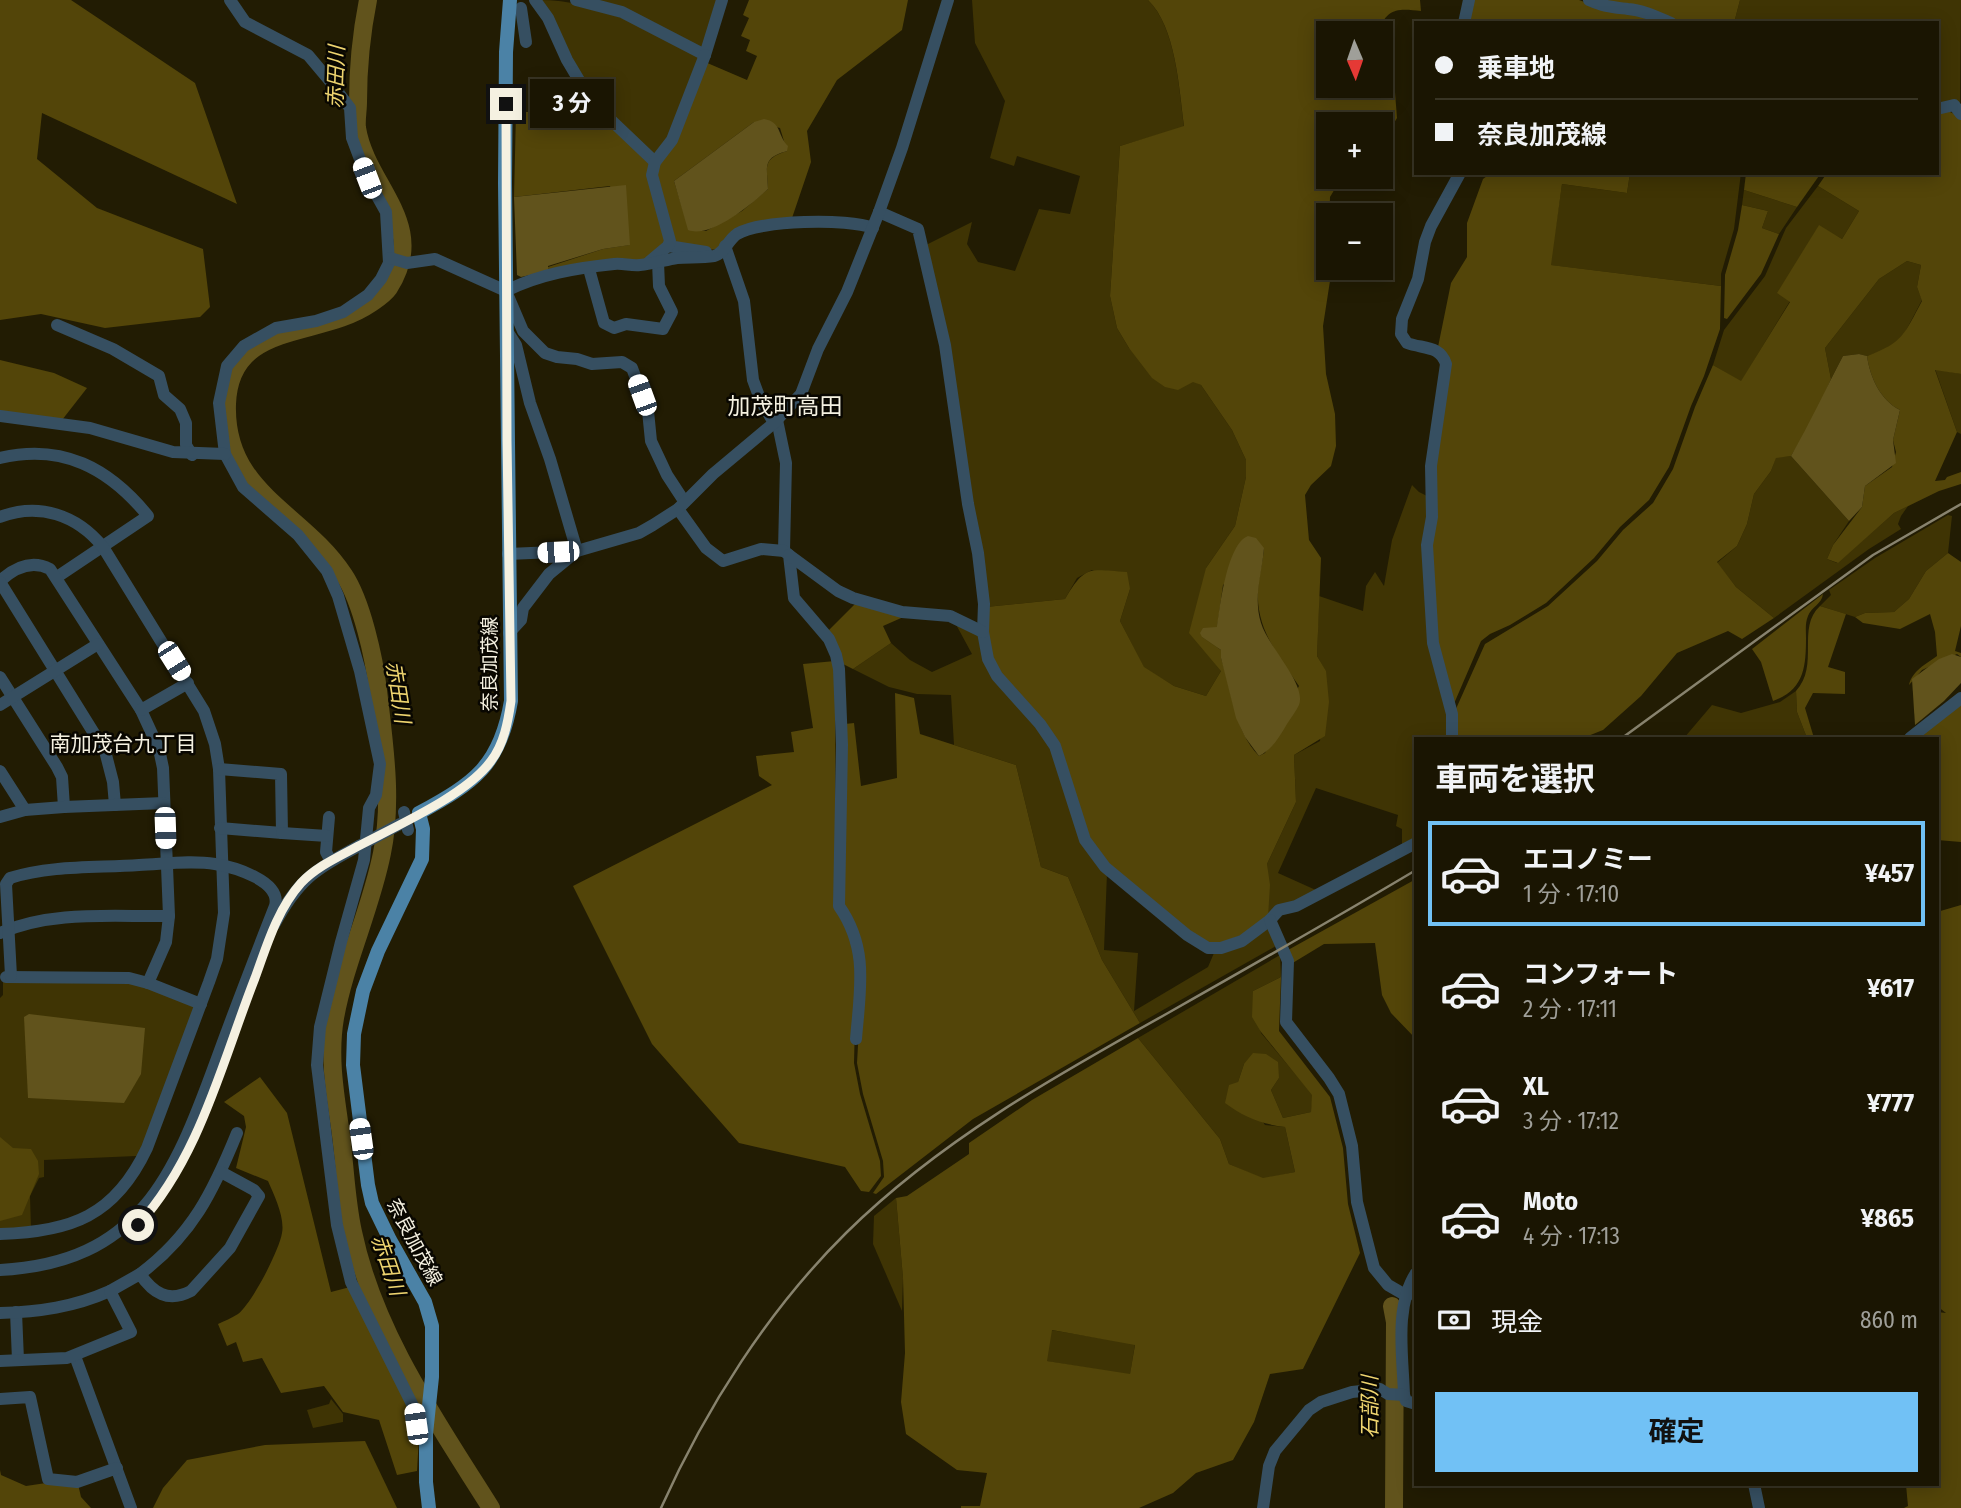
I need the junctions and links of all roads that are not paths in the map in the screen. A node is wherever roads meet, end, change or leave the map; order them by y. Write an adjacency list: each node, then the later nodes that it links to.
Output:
1 (230, 0): 21 (street)
2 (535, 0): 15 (street)
3 (576, 0): 12 (street)
4 (722, 0): 12 (street)
5 (948, 0): 17 (street)
6 (1469, 0): 9 (street)
7 (1589, 0): 10 (street)
8 (516, 5): 11 (street); 24 (main road, 奈良加茂線)
9 (1464, 21)
10 (1667, 21)
11 (526, 42)
12 (705, 55): 15 (street)
13 (1939, 109): 14 (street)
14 (1961, 114)
15 (654, 162): 19 (street)
16 (1459, 175): 50 (street)
17 (879, 212): 18 (street); 40 (street)
18 (873, 228): 20 (street); 28 (street)
19 (668, 246): 20 (street); 22 (street)
20 (722, 250): 22 (street); 28 (street)
21 (390, 258): 24 (street); 30 (street)
22 (652, 263): 23 (street); 23 (street)
23 (589, 269): 24 (street)
24 (506, 291): 26 (main road, 奈良加茂線); 32 (street)
25 (57, 325): 29 (street)
26 (507, 331): 35 (street); 37 (main road, 奈良加茂線)
27 (0, 416): 29 (street)
28 (775, 421): 32 (street); 36 (street)
29 (192, 454): 30 (street)
30 (225, 454): 94 (street)
31 (0, 458): 34 (street)
32 (681, 505): 35 (street); 36 (street)
33 (0, 517): 34 (street)
34 (103, 547): 38 (street); 45 (street)
35 (577, 551): 37 (street); 41 (street)
36 (787, 553): 40 (street); 76 (street)
37 (508, 554): 41 (main road, 奈良加茂線)
38 (57, 577): 39 (street); 42 (street)
39 (0, 582): 43 (street)
40 (983, 632): 72 (street)
41 (509, 633): 58 (main road, 奈良加茂線)
42 (98, 644): 43 (street); 49 (street)
43 (55, 670): 46 (street); 55 (street)
44 (0, 677): 46 (street)
45 (188, 683): 49 (street); 52 (street)
46 (13, 697): 48 (street); 56 (street)
47 (1961, 698): 51 (street)
48 (0, 705)
49 (141, 710): 54 (street)
50 (1452, 737)
51 (1911, 737)
52 (219, 769): 61 (street); 62 (street)
53 (0, 771): 57 (street)
54 (164, 803): 55 (street); 66 (street)
55 (115, 805): 56 (street)
56 (64, 807): 57 (street)
57 (25, 810): 59 (street)
58 (419, 813): 65 (street, bridge); 94 (main road, 奈良加茂線)
59 (0, 817)
60 (329, 817): 63 (street)
61 (220, 828): 62 (street); 67 (street)
62 (282, 833): 63 (street)
63 (327, 836): 65 (street)
64 (1414, 844): 72 (street)
65 (331, 860): 70 (street)
66 (166, 862): 67 (street); 68 (street); 71 (street); 73 (street)
67 (222, 862): 70 (street); 75 (street); 80 (street)
68 (0, 875)
69 (0, 888): 73 (street)
70 (292, 895): 82 (street)
71 (169, 916): 73 (street); 74 (street)
72 (1270, 920): 85 (street)
73 (4, 932): 74 (street)
74 (148, 983): 75 (street)
75 (201, 1004): 79 (street)
76 (856, 1039)
77 (237, 1133): 78 (street)
78 (221, 1172): 81 (street); 81 (street)
79 (0, 1234)
80 (0, 1270)
81 (140, 1274): 84 (street)
82 (0, 1276)
83 (1414, 1278): 85 (street)
84 (110, 1291): 86 (street); 88 (street)
85 (1407, 1296): 91 (street)
86 (16, 1312): 87 (street); 89 (street)
87 (0, 1313)
88 (75, 1356): 89 (street); 95 (street)
89 (18, 1360): 90 (street)
90 (0, 1361)
91 (1397, 1394): 93 (street); 99 (street)
92 (0, 1399): 95 (street)
93 (1414, 1403)
94 (426, 1438): 98 (main road, 奈良加茂線)
95 (117, 1468): 97 (street)
96 (1754, 1486): 100 (street)
97 (131, 1508)
98 (429, 1508)
99 (1263, 1508)
100 (1759, 1508)

